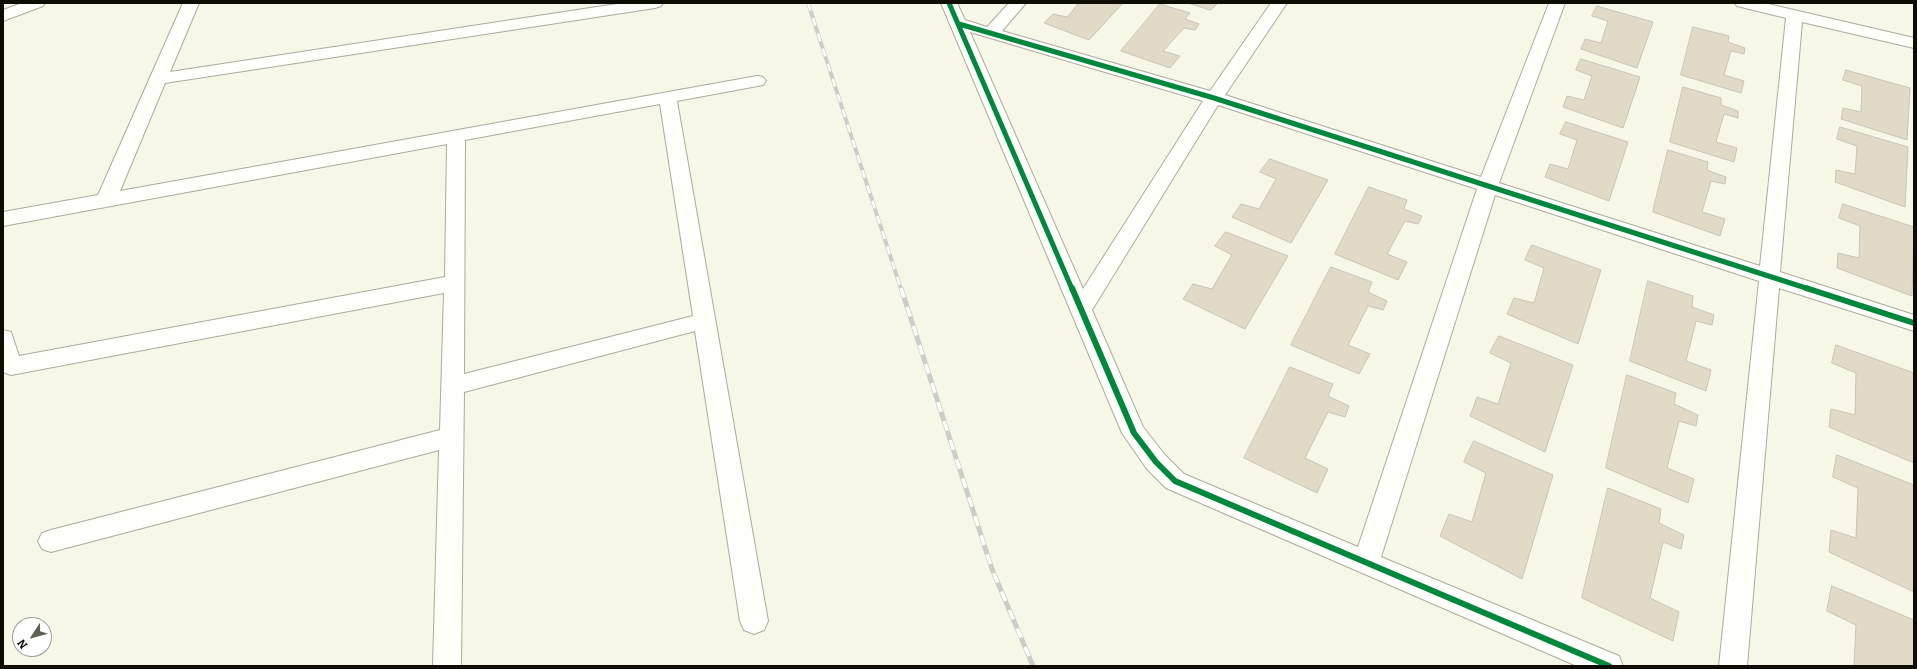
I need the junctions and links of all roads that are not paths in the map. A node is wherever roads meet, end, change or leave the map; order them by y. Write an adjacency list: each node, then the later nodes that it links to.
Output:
1 (36, 3): 10 (street)
2 (191, 3): 14 (street)
3 (655, 3): 14 (street)
4 (949, 3): 11 (street)
5 (1018, 3): 12 (street)
6 (1279, 3): 17 (street)
7 (1557, 3): 19 (street)
8 (1743, 3): 9 (street)
9 (1794, 14): 13 (street); 22 (street)
10 (3, 16)
11 (959, 24): 12 (street); 24 (street)
12 (990, 34): 17 (street)
13 (1914, 43)
14 (158, 79): 20 (street)
15 (757, 82): 16 (street)
16 (668, 98): 18 (street); 25 (street)
17 (1214, 98): 19 (street); 24 (street)
18 (456, 136): 20 (street); 23 (street)
19 (1488, 185): 22 (street); 31 (street)
20 (106, 200): 21 (street)
21 (3, 219)
22 (1770, 275): 26 (street); 35 (street)
23 (455, 283): 27 (street); 28 (street)
24 (1082, 310): 31 (street)
25 (704, 321): 28 (street); 32 (street)
26 (1914, 323)
27 (3, 338)
28 (453, 386): 29 (street)
29 (452, 437): 30 (street); 33 (street)
30 (51, 541)
31 (1366, 563): 34 (street)
32 (754, 621)
33 (447, 666)
34 (1608, 666)
35 (1733, 666)

